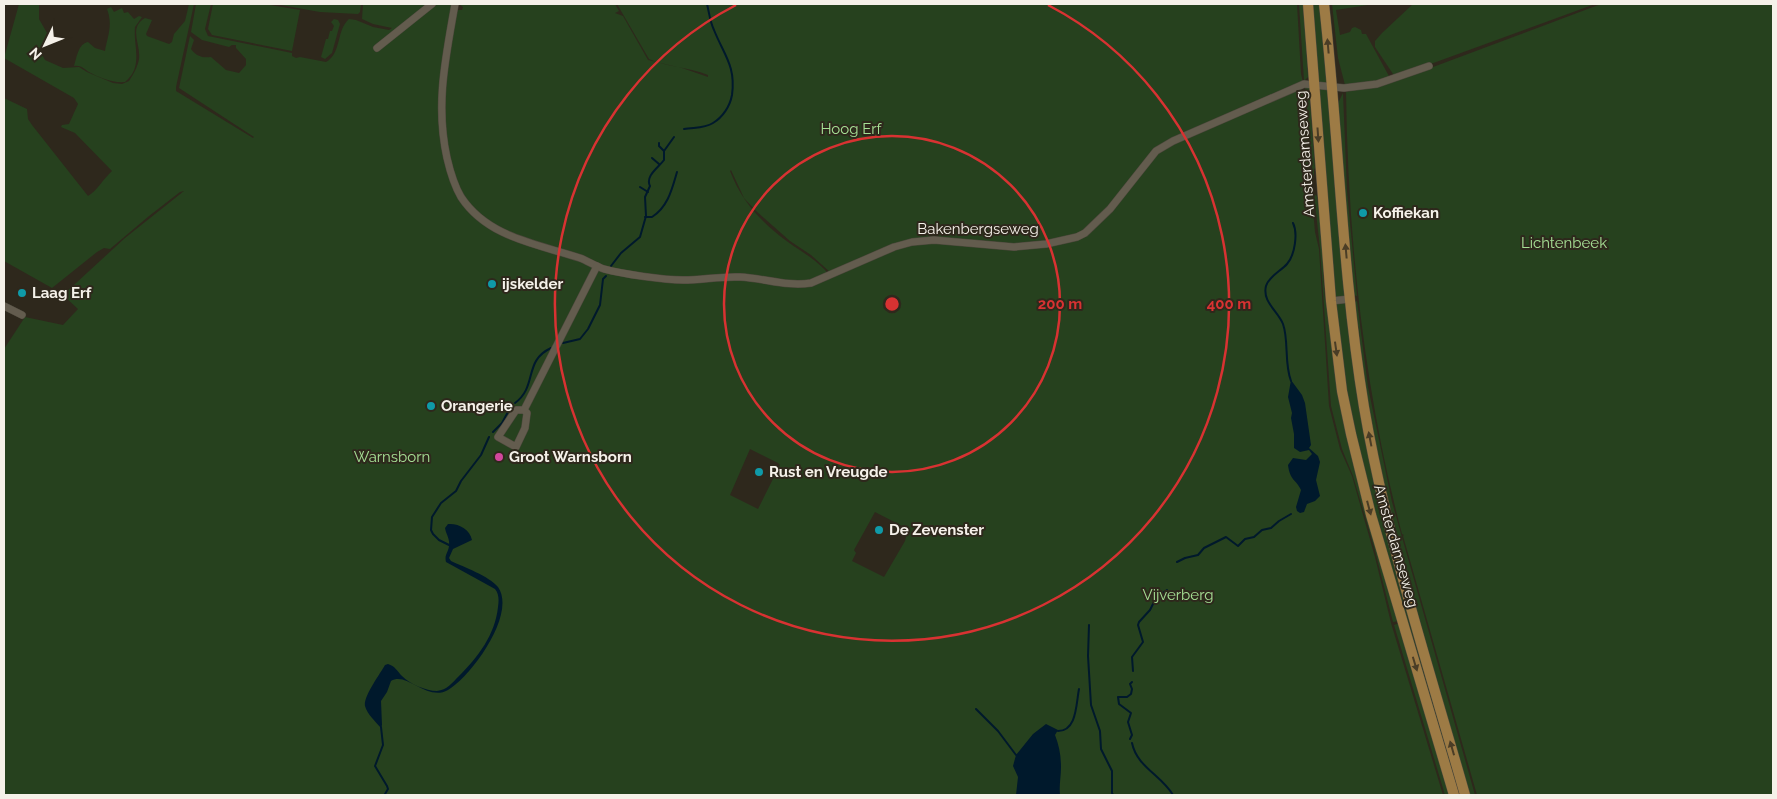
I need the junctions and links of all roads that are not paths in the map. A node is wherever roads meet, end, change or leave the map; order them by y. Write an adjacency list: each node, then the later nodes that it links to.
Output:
1 (432, 4): 5 (street)
2 (455, 4): 9 (street, Bakenbergseweg)
3 (1308, 4): 7 (main road, Amsterdamseweg)
4 (1324, 4): 8 (main road, Amsterdamseweg, one-way to 4)
5 (377, 48)
6 (1429, 66): 8 (street, Bakenbergseweg)
7 (1315, 86): 8 (street, Bakenbergseweg); 9 (street, Bakenbergseweg); 11 (main road, Amsterdamseweg, one-way to 11)
8 (1332, 88): 10 (main road, Amsterdamseweg, one-way to 8)
9 (597, 266): 14 (street)
10 (1350, 299): 11 (street); 16 (main road, Amsterdamseweg, one-way to 10)
11 (1331, 301): 15 (main road, Amsterdamseweg, one-way to 15)
12 (4, 306): 13 (street)
13 (22, 315)
14 (524, 410): 14 (street)
15 (1454, 795)
16 (1466, 795)

